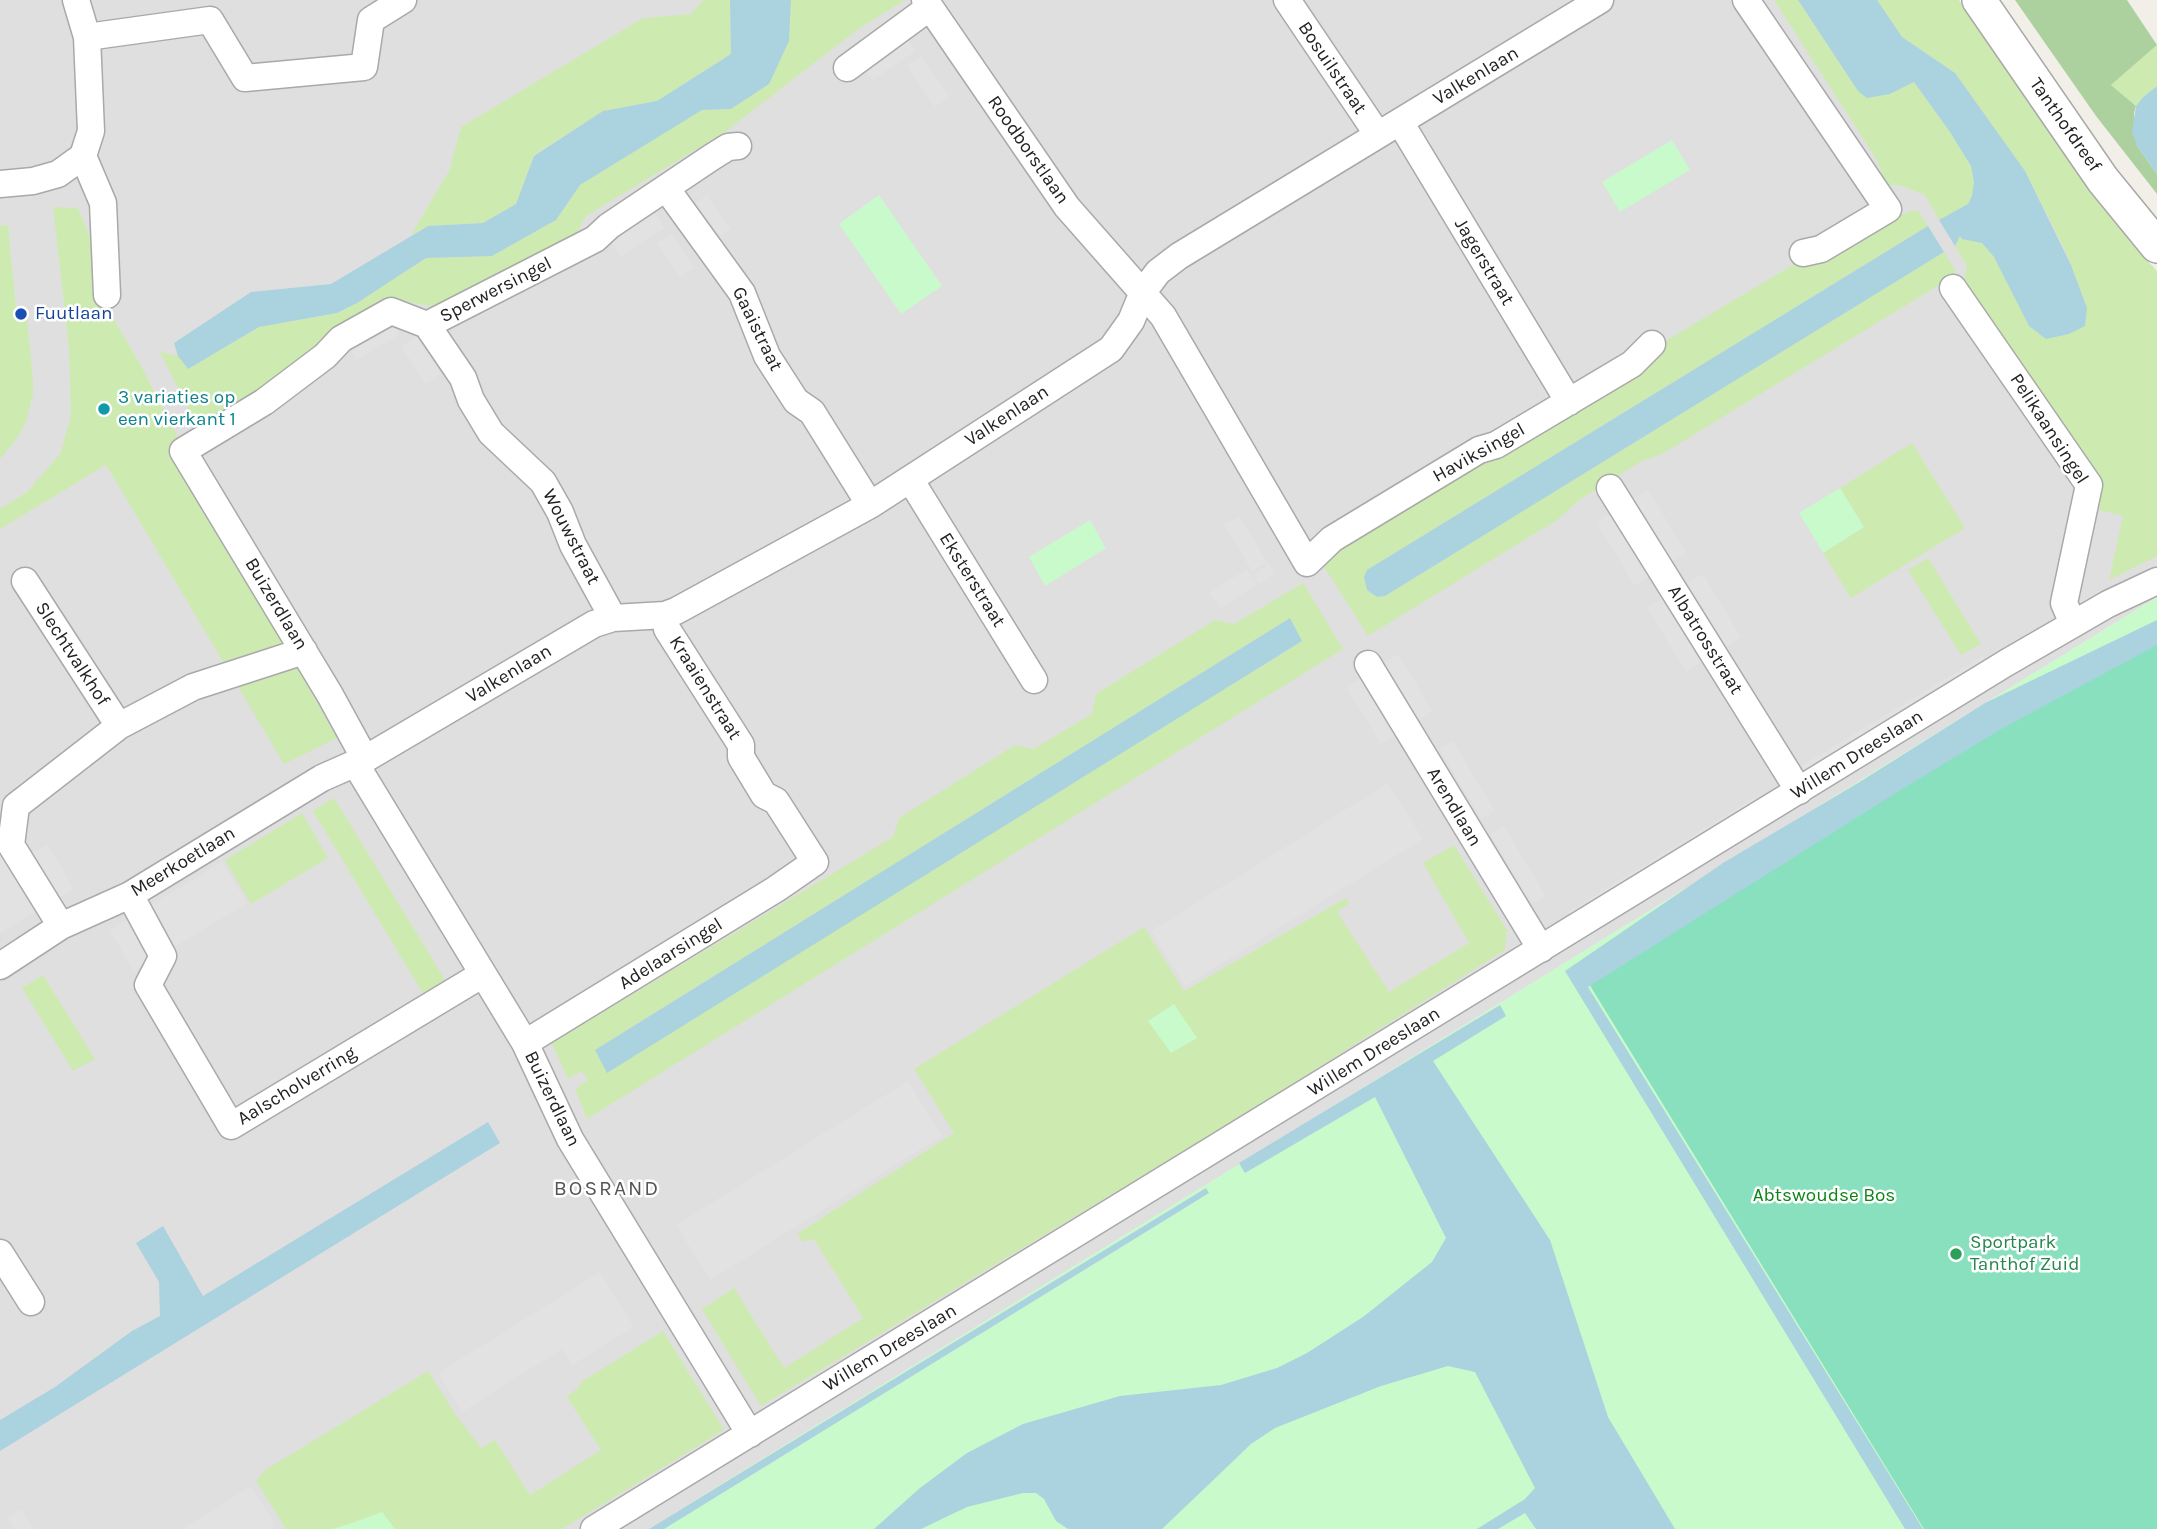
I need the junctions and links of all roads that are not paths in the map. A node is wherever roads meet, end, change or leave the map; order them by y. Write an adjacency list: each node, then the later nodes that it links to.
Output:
1 (76, 0): 9 (street)
2 (403, 0): 8 (street)
3 (1287, 0): 11 (street, Bosuilstraat)
4 (1600, 0): 11 (street, Valkenlaan)
5 (1746, 0): 17 (street)
6 (1979, 0): 16 (street, Tanthofdreef)
7 (927, 3): 10 (street); 19 (street, Roodborstlaan)
8 (369, 10): 9 (street)
9 (87, 37): 13 (street)
10 (846, 68)
11 (1389, 129): 19 (street, Valkenlaan); 23 (street, Jagerstraat)
12 (738, 146): 15 (street, Sperwersingel)
13 (83, 156): 14 (street); 20 (street)
14 (0, 184)
15 (666, 188): 21 (street, Sperwersingel); 27 (street, Gaaistraat)
16 (2157, 246)
17 (1803, 253)
18 (1953, 288): 32 (street, Pelikaansingel)
19 (1143, 292): 23 (street, Haviksingel); 25 (street, Valkenlaan)
20 (107, 295)
21 (427, 326): 24 (street, Sperwersingel); 31 (street, Wouwstraat)
22 (1652, 344): 23 (street, Haviksingel)
23 (1569, 402)
24 (183, 451): 33 (street, Buizerdlaan)
25 (910, 479): 27 (street, Valkenlaan); 35 (street, Eksterstraat)
26 (1610, 488): 38 (street, Albatrosstraat)
27 (870, 505): 30 (street, Valkenlaan)
28 (25, 581): 36 (street, Slechtvalkhof)
29 (2157, 581): 32 (street, Willem Dreeslaan)
30 (665, 615): 31 (street, Valkenlaan); 39 (street, Kraaienstraat)
31 (613, 618): 37 (street, Valkenlaan)
32 (2073, 624): 38 (street, Willem Dreeslaan)
33 (304, 651): 36 (street, Slechtvalkhof); 37 (street, Buizerdlaan)
34 (1368, 664): 42 (street, Arendlaan)
35 (1034, 680)
36 (118, 726): 41 (street, Slechtvalkhof)
37 (360, 761): 40 (street, Meerkoetlaan); 44 (street, Buizerdlaan)
38 (1799, 791): 42 (street, Willem Dreeslaan)
39 (816, 862): 45 (street, Adelaarsingel)
40 (130, 895): 41 (street, Meerkoetlaan); 44 (street, Aalscholverring)
41 (61, 926): 43 (street, Meerkoetlaan)
42 (1541, 949): 48 (street, Willem Dreeslaan)
43 (2, 958)
44 (483, 974): 45 (street, Buizerdlaan)
45 (525, 1043): 48 (street, Buizerdlaan)
46 (2, 1259): 47 (street)
47 (31, 1302)
48 (750, 1434): 49 (street, Willem Dreeslaan)
49 (594, 1529)

